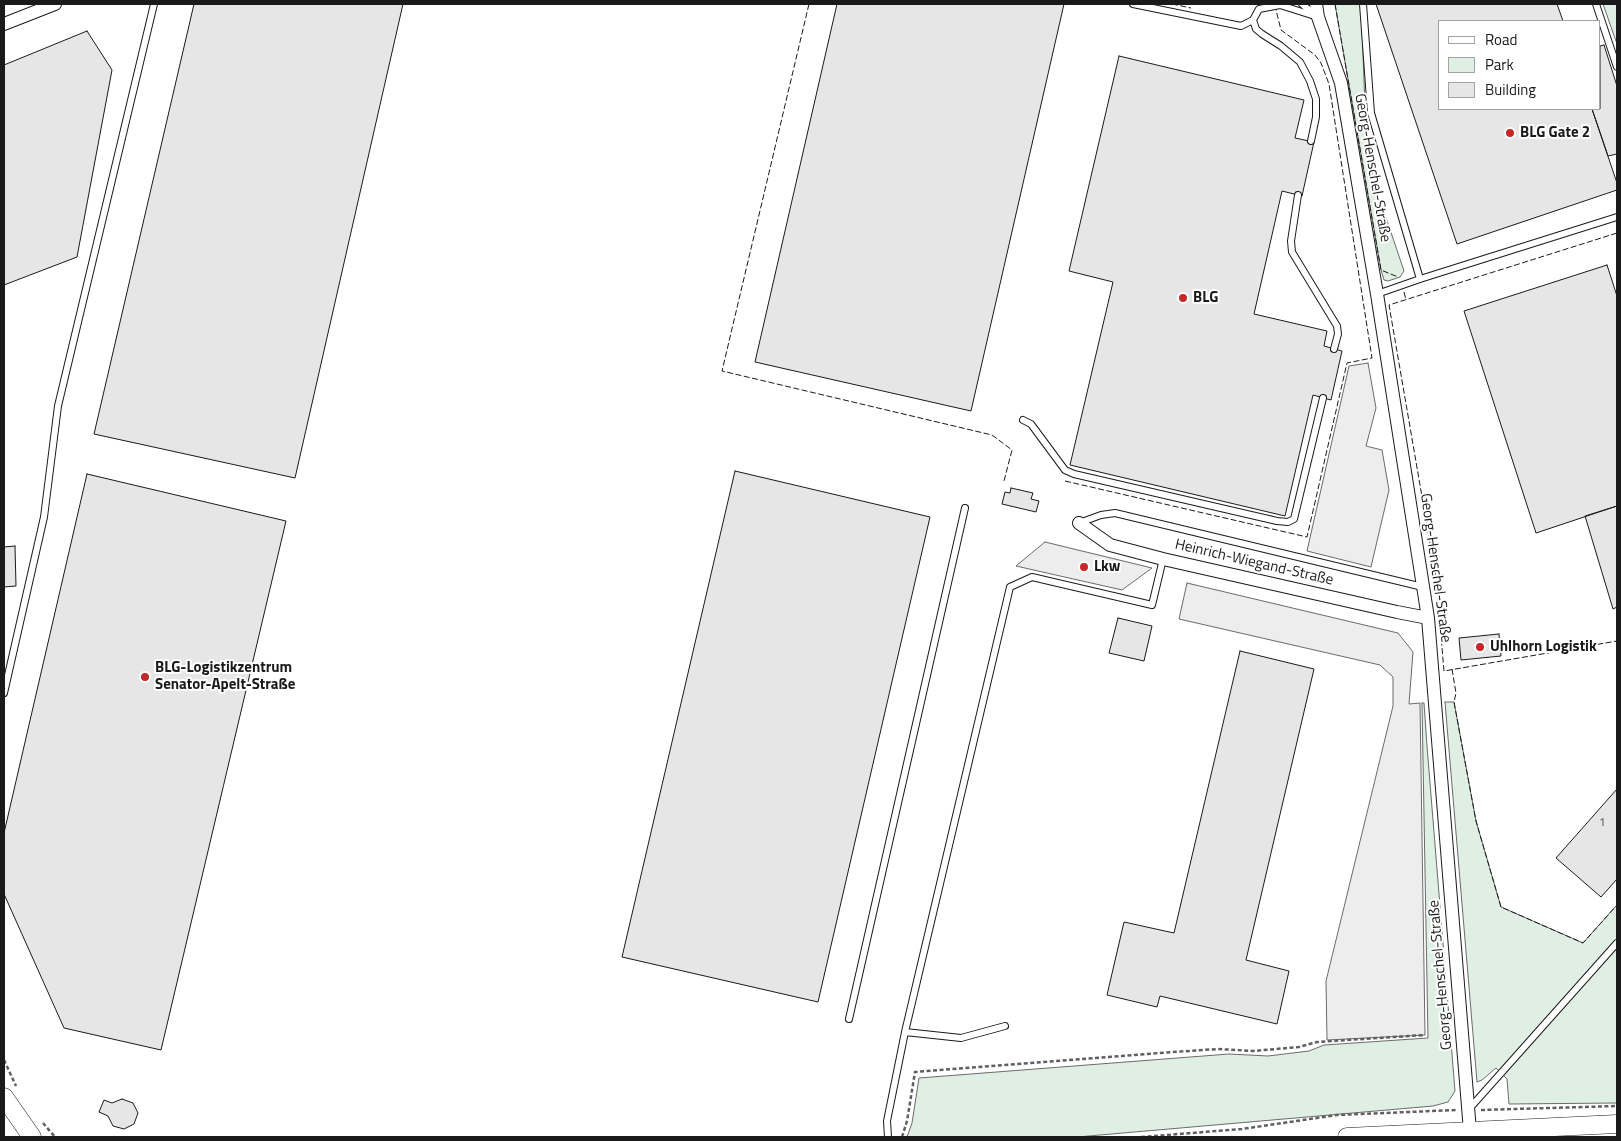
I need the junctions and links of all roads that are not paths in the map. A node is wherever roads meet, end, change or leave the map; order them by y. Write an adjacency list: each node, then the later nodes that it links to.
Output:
1 (55, 4): 12 (street)
2 (154, 4): 27 (lane)
3 (1133, 4): 10 (lane)
4 (1302, 4): 9 (lane)
5 (1316, 4): 9 (street, Georg-Henschel-Straße)
6 (1363, 4): 17 (lane)
7 (1596, 4): 8 (lane)
8 (1599, 13): 11 (lane); 13 (lane)
9 (1318, 17): 10 (lane); 18 (street, Georg-Henschel-Straße)
10 (1252, 20): 14 (lane)
11 (1598, 20)
12 (4, 24)
13 (1617, 67)
14 (1310, 141)
15 (1298, 195): 19 (lane)
16 (1617, 217): 17 (lane)
17 (1420, 279): 18 (lane)
18 (1377, 294): 25 (street, Georg-Henschel-Straße)
19 (1334, 349)
20 (1323, 398): 21 (lane)
21 (1023, 420)
22 (965, 508): 29 (lane)
23 (1079, 523): 24 (street, Heinrich-Wiegand-Straße); 25 (lane)
24 (1163, 559): 26 (street, Heinrich-Wiegand-Straße); 31 (lane)
25 (1423, 587): 26 (street, Georg-Henschel-Straße)
26 (1428, 618): 33 (street, Georg-Henschel-Straße)
27 (4, 693)
28 (1617, 943): 33 (lane)
29 (849, 1019)
30 (1005, 1026): 31 (lane)
31 (905, 1032): 37 (lane)
32 (12, 1094): 35 (street)
33 (1468, 1110): 36 (street, Georg-Henschel-Straße)
34 (1617, 1124): 36 (street)
35 (37, 1130)
36 (1470, 1134): 38 (street)
37 (888, 1137)
38 (1347, 1137)

